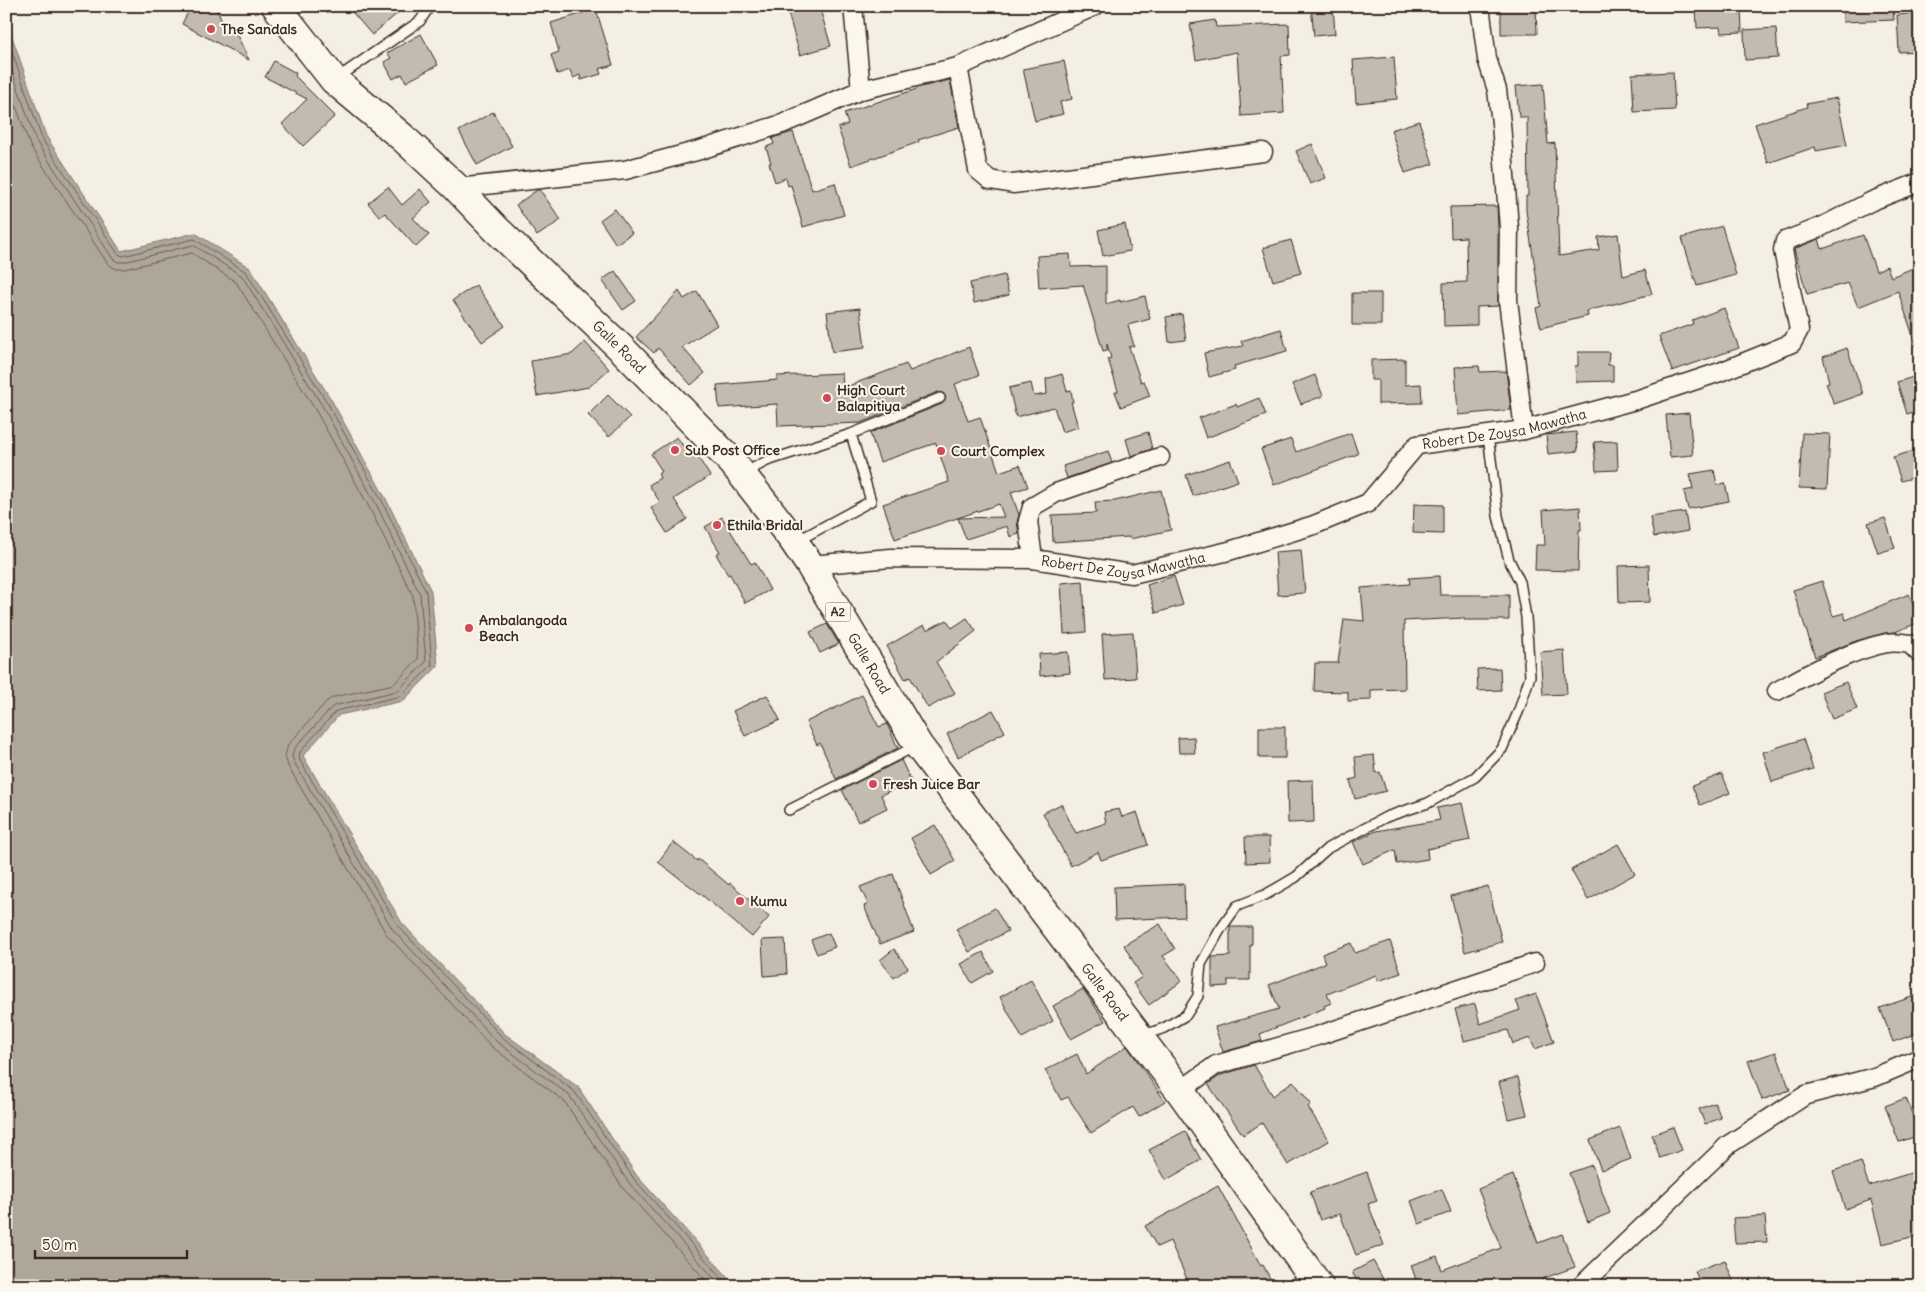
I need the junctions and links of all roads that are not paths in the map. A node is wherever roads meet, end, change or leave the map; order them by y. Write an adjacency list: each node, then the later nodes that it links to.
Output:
1 (276, 6): 8 (highway, Galle Road / A2)
2 (430, 6): 8 (lane)
3 (853, 6): 9 (street)
4 (1095, 6): 6 (street)
5 (1480, 6): 14 (street)
6 (1075, 10): 7 (street)
7 (958, 67): 9 (street); 10 (street)
8 (334, 80): 12 (highway, Galle Road / A2)
9 (861, 90): 12 (street)
10 (1263, 152)
11 (1920, 182): 14 (street, Robert De Zoysa Mawatha)
12 (456, 188): 18 (highway, Galle Road / A2)
13 (940, 398): 15 (lane)
14 (1524, 430): 16 (street, Robert De Zoysa Mawatha)
15 (851, 434): 18 (lane); 19 (lane)
16 (1488, 435): 20 (street, Robert De Zoysa Mawatha); 27 (lane)
17 (1160, 457): 20 (street)
18 (742, 474): 19 (highway, Galle Road / A2)
19 (795, 543): 21 (highway, Galle Road / A2)
20 (1033, 558): 21 (street, Robert De Zoysa Mawatha)
21 (810, 565): 24 (highway, Galle Road / A2)
22 (1920, 654): 23 (street)
23 (1777, 691)
24 (918, 745): 25 (lane); 27 (highway, Galle Road / A2)
25 (789, 810)
26 (1535, 963): 29 (street)
27 (1140, 1037): 29 (highway, Galle Road / A2)
28 (1920, 1058): 31 (street)
29 (1180, 1091): 30 (highway, Galle Road / A2)
30 (1319, 1286)
31 (1580, 1286)

